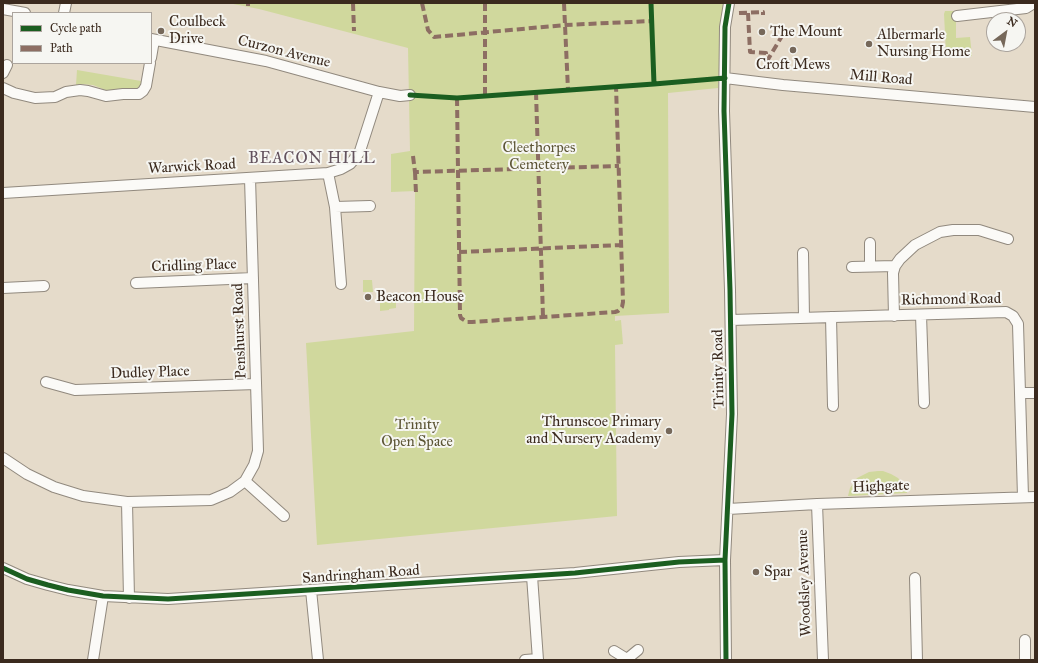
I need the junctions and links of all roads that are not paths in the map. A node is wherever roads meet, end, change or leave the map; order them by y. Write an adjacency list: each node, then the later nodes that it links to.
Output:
1 (729, 3): 8 (street, Trinity Road)
2 (1034, 3): 5 (street)
3 (3, 9): 4 (street)
4 (19, 12)
5 (957, 16)
6 (153, 39): 10 (street, Curzon Avenue)
7 (150, 64): 9 (street)
8 (725, 78): 12 (street, Mill Road); 33 (street, Trinity Road)
9 (3, 88)
10 (379, 92): 11 (street, Curzon Avenue); 13 (street, Warwick Road)
11 (410, 95)
12 (1035, 107)
13 (328, 173): 14 (street, Warwick Road); 17 (street)
14 (250, 178): 15 (street, Warwick Road); 24 (street, Penshurst Road)
15 (3, 193)
16 (370, 206): 17 (street)
17 (335, 207): 26 (street)
18 (1008, 239): 22 (street)
19 (870, 243): 21 (street)
20 (803, 253): 32 (street)
21 (870, 266): 22 (street); 23 (street)
22 (895, 266): 30 (street)
23 (852, 267)
24 (253, 278): 25 (street, Cridling Place); 35 (street, Penshurst Road)
25 (136, 283)
26 (341, 284)
27 (44, 286): 28 (street)
28 (3, 288)
29 (921, 315): 30 (street, Richmond Road); 36 (street, Richmond Road); 38 (street)
30 (894, 316): 31 (street, Richmond Road)
31 (831, 317): 32 (street, Richmond Road); 39 (street)
32 (804, 318): 33 (street, Richmond Road)
33 (731, 320): 46 (street, Trinity Road)
34 (46, 382): 35 (street, Dudley Place)
35 (256, 384): 41 (street, Penshurst Road)
36 (1020, 393): 37 (street); 42 (street, Richmond Road)
37 (1035, 393)
38 (924, 403)
39 (833, 406)
40 (3, 458): 44 (street, Penshurst Road)
41 (245, 481): 44 (street, Penshurst Road); 47 (street)
42 (1023, 497): 43 (street, Highgate); 45 (street, Highgate)
43 (1035, 497)
44 (127, 502): 54 (street)
45 (817, 504): 46 (street, Highgate); 64 (street, Woodsley Avenue)
46 (728, 508): 48 (street, Trinity Road)
47 (284, 516)
48 (725, 560): 50 (street, Sandringham Road); 63 (street, Trinity Road)
49 (3, 568): 53 (street, Sandringham Road)
50 (532, 576): 52 (street, Sandringham Road); 62 (street)
51 (915, 578): 65 (street)
52 (311, 590): 54 (street, Sandringham Road); 60 (street)
53 (102, 596): 54 (street, Sandringham Road); 59 (street)
54 (129, 598)
55 (1025, 640): 66 (street)
56 (638, 650): 58 (street)
57 (614, 651): 58 (street)
58 (627, 659)
59 (93, 660)
60 (318, 660)
61 (525, 660): 62 (street)
62 (538, 660)
63 (726, 660)
64 (823, 660)
65 (917, 660)
66 (1026, 660)

